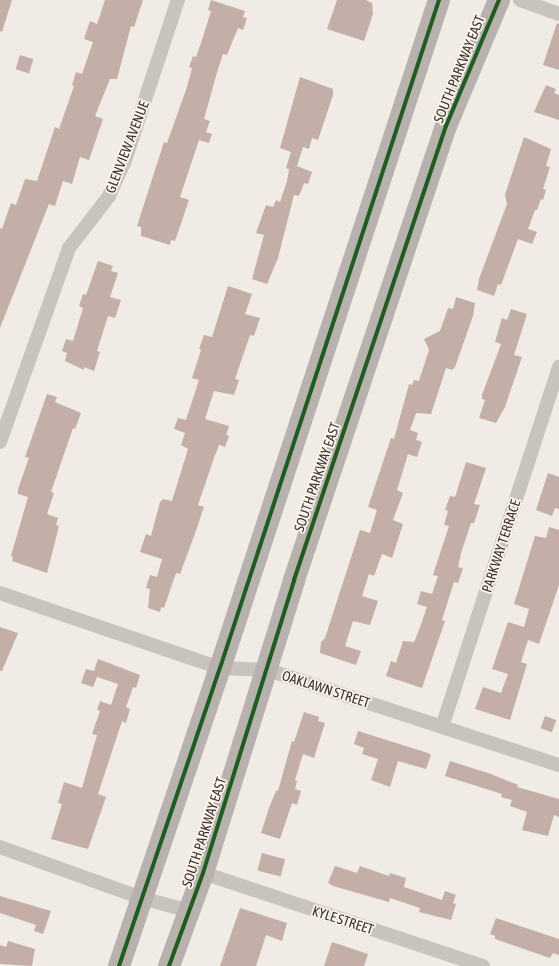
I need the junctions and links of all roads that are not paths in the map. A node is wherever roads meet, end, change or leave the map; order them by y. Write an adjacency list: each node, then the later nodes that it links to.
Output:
1 (178, 0): 7 (street, GLENVIEW AVENUE)
2 (439, 0): 9 (main road)
3 (498, 0): 10 (main road, SOUTH PARKWAY EAST)
4 (520, 0): 5 (street)
5 (559, 14)
6 (559, 366): 11 (street, PARKWAY TERRACE)
7 (0, 442)
8 (0, 593): 9 (street, OAKLAWN STREET)
9 (220, 668): 10 (street, OAKLAWN STREET); 15 (main road)
10 (268, 670): 11 (street, OAKLAWN STREET); 14 (main road, SOUTH PARKWAY EAST)
11 (442, 727): 12 (street, OAKLAWN STREET)
12 (559, 765)
13 (0, 847): 15 (street)
14 (204, 873): 16 (main road, SOUTH PARKWAY EAST); 19 (street, KYLE STREET)
15 (142, 898): 16 (street); 17 (main road)
16 (189, 911): 18 (main road, SOUTH PARKWAY EAST)
17 (119, 966)
18 (169, 966)
19 (483, 966)

